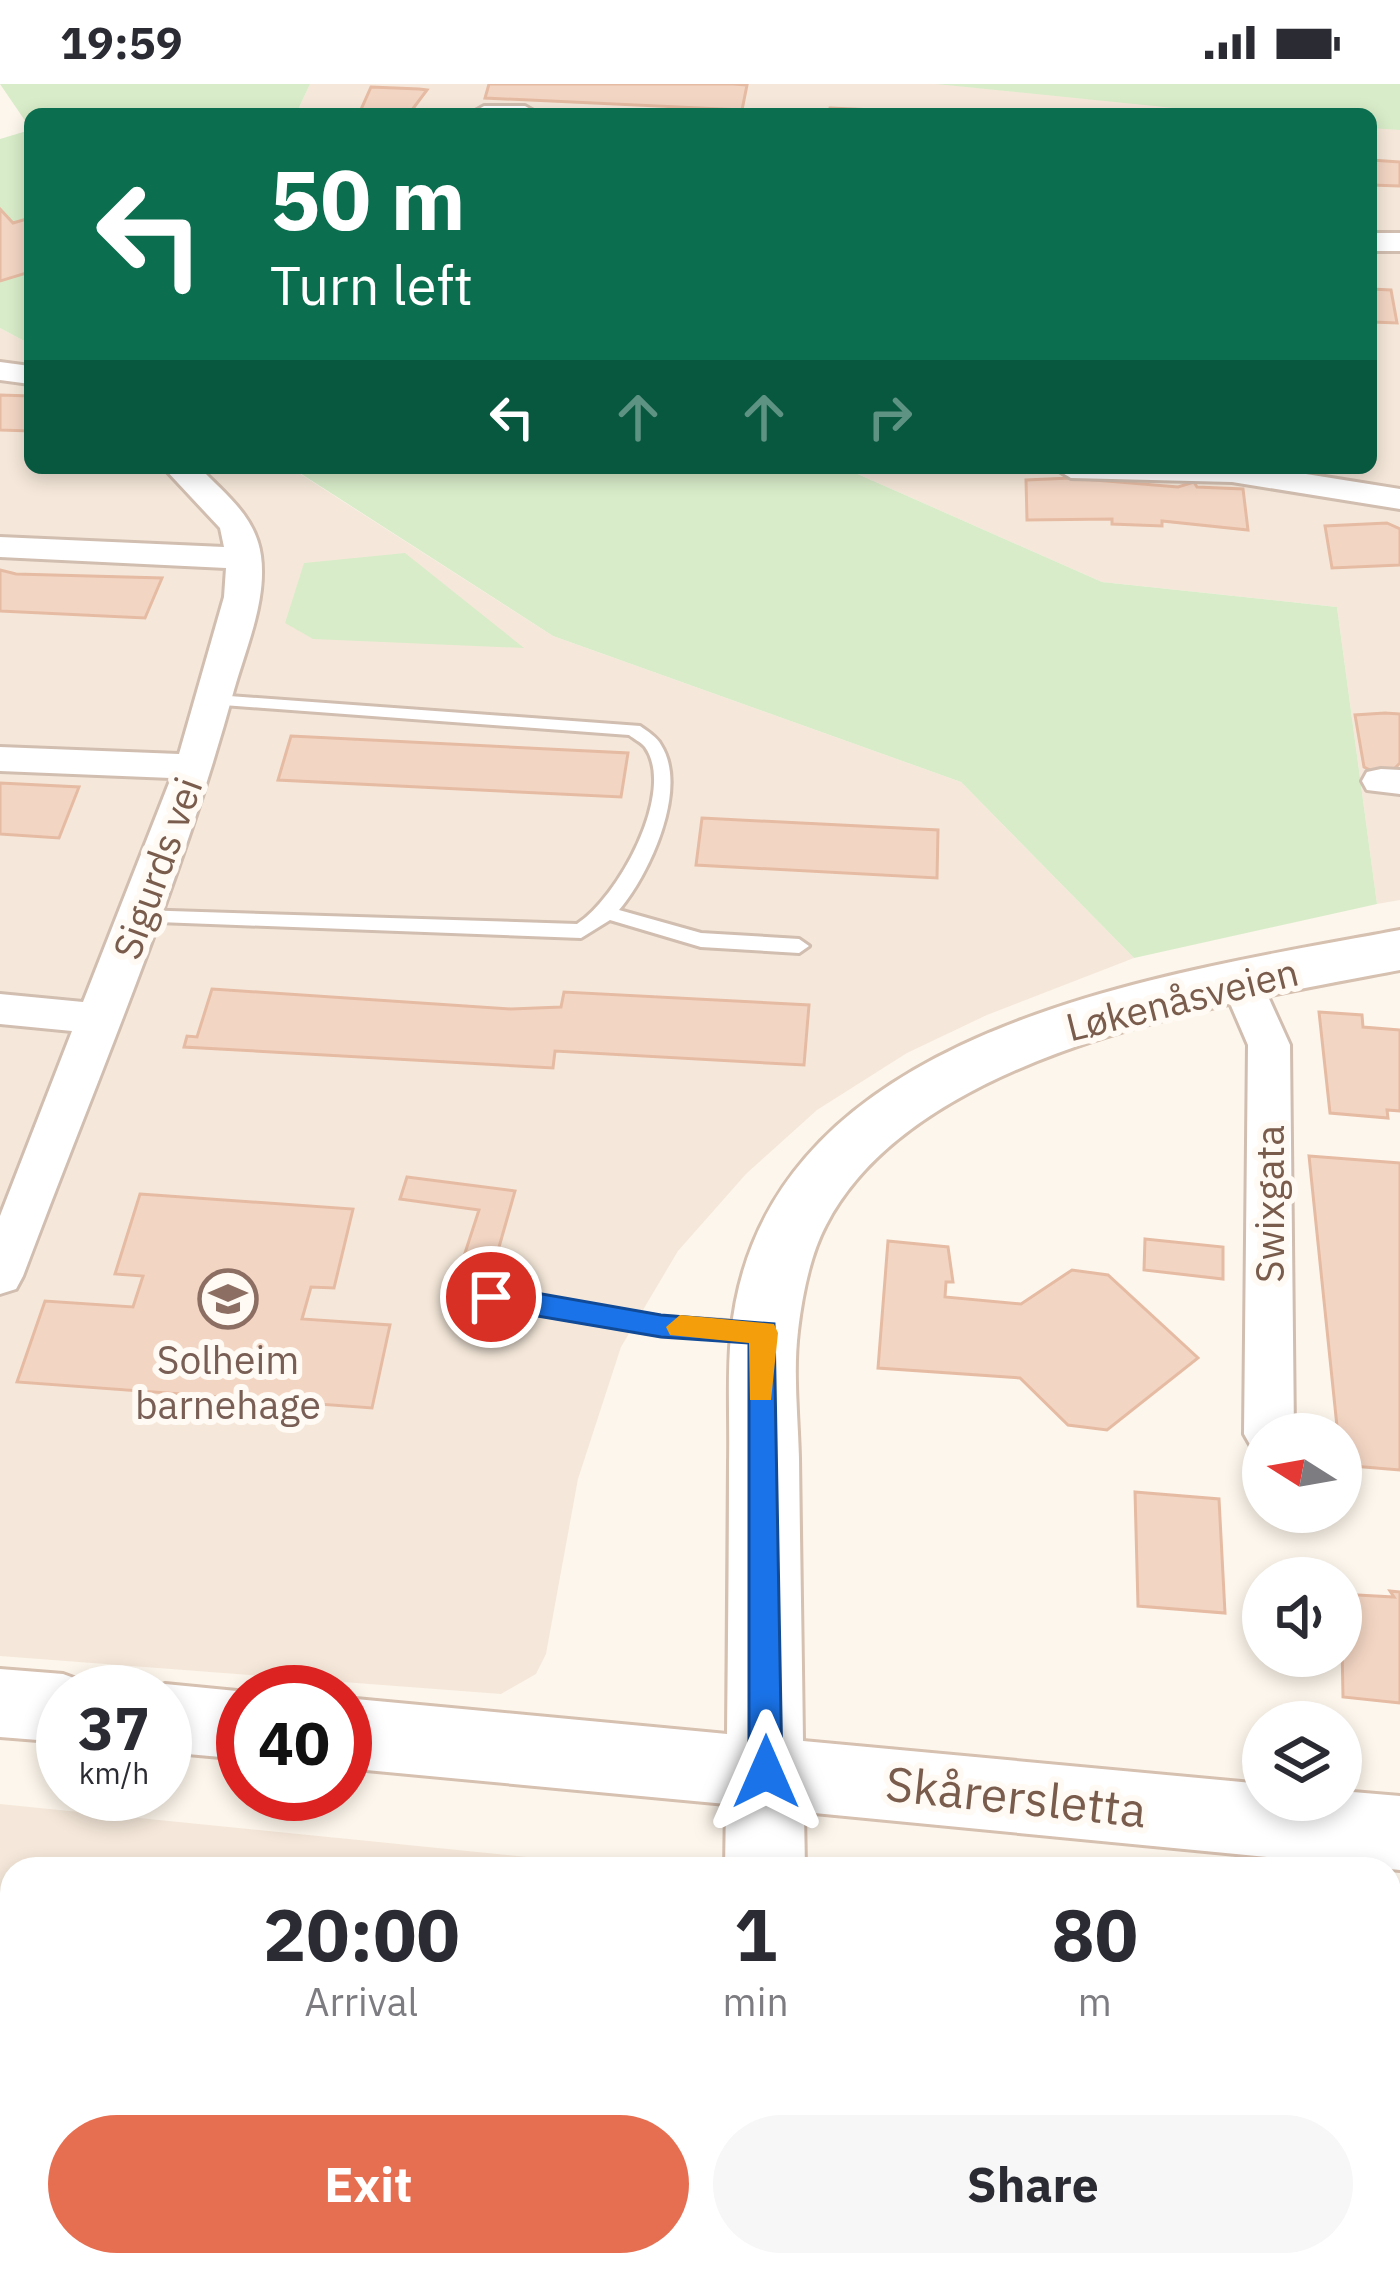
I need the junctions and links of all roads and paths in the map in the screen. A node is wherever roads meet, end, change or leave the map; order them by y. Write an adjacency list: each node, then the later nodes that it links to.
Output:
1 (188, 474): 5 (street)
2 (1244, 474): 3 (street)
3 (1400, 499)
4 (0, 547): 5 (street)
5 (244, 558): 6 (street, Sigurds vei)
6 (216, 700): 8 (street, Sigurds vei); 9 (lane)
7 (0, 759): 8 (street)
8 (194, 767): 10 (street, Sigurds vei)
9 (611, 914): 10 (lane); 11 (lane)
10 (139, 916): 15 (street, Sigurds vei)
11 (799, 946)
12 (1400, 950): 13 (street, Løkenåsveien)
13 (1241, 980): 18 (street, Løkenåsveien); 19 (street, Swixgata)
14 (0, 1009): 15 (street)
15 (101, 1019): 16 (street, Sigurds vei)
16 (0, 1276)
17 (491, 1297): 18 (lane)
18 (764, 1333): 23 (street, Løkenåsveien)
19 (1269, 1413)
20 (0, 1702): 21 (street)
21 (36, 1705)
22 (372, 1736): 23 (street, Skårersletta)
23 (766, 1772): 24 (street, Skårersletta); 25 (street, Løkenåsveien)
24 (1400, 1833)
25 (765, 1857)

